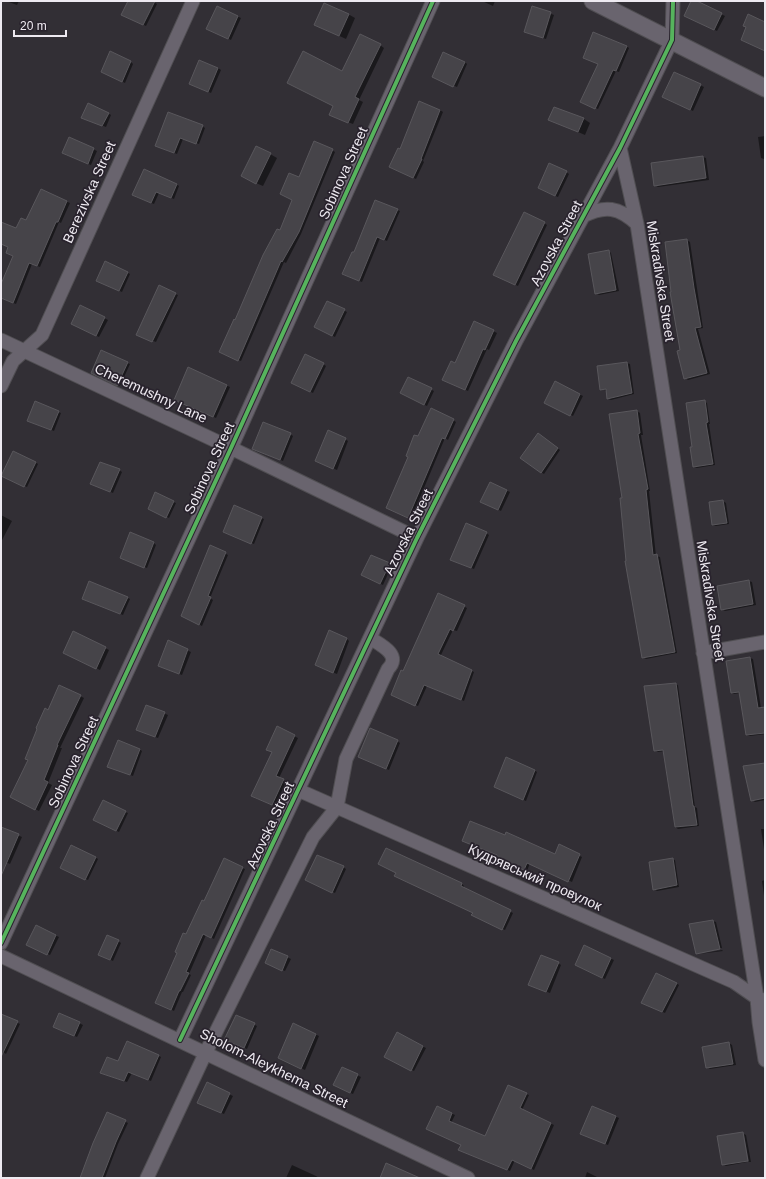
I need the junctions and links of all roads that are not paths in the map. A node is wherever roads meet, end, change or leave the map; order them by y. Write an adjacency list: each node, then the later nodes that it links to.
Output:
1 (193, 1): 11 (street, Berezivska Street)
2 (433, 1): 13 (street, Sobinova Street)
3 (593, 1): 5 (street)
4 (673, 1): 5 (street)
5 (672, 40): 6 (street); 7 (street, Azovska Street)
6 (765, 88)
7 (620, 148): 8 (street, Azovska Street); 9 (street, Miskradivska Street)
8 (583, 216): 9 (street); 14 (street, Azovska Street)
9 (637, 224): 17 (street, Miskradivska Street)
10 (1, 340): 11 (street, Cheremushny Lane)
11 (24, 351): 12 (street, Berezivska Street); 13 (street, Cheremushny Lane)
12 (1, 386)
13 (231, 448): 14 (street, Cheremushny Lane); 20 (street, Sobinova Street)
14 (417, 538): 15 (street, Azovska Street)
15 (370, 638): 18 (street, Azovska Street); 19 (street)
16 (765, 642): 17 (street)
17 (703, 653): 22 (street, Miskradivska Street)
18 (298, 790): 19 (street, Кудрявський провулок); 23 (street, Azovska Street)
19 (336, 807): 22 (street, Кудрявський провулок); 24 (street)
20 (1, 943)
21 (1, 956): 23 (street, Sholom-Aleykhema Street)
22 (761, 999): 25 (street, Miskradivska Street)
23 (180, 1040): 24 (street, Sholom-Aleykhema Street)
24 (205, 1054): 26 (street); 27 (street, Sholom-Aleykhema Street)
25 (765, 1060)
26 (146, 1178)
27 (468, 1178)

